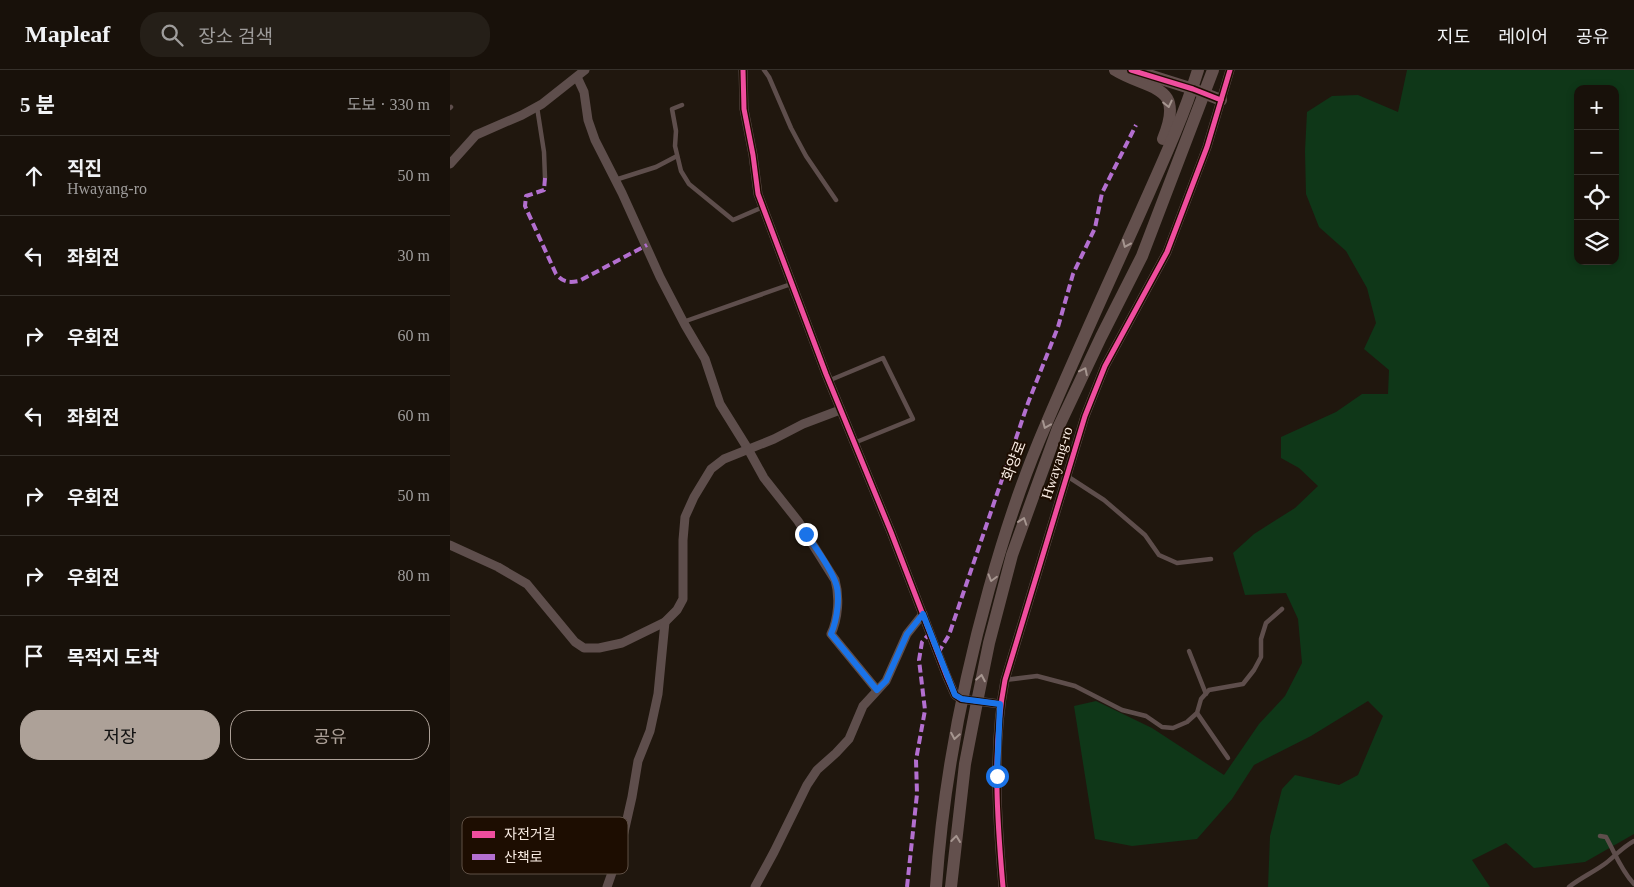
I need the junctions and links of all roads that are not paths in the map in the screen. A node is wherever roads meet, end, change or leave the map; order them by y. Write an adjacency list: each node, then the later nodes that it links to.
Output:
1 (586, 70): 9 (street)
2 (743, 70): 20 (street)
3 (764, 70): 19 (lane)
4 (1115, 70): 21 (main road, one-way to 21)
5 (1131, 70): 10 (main road)
6 (1198, 70): 10 (main road, 화양로)
7 (1213, 70): 11 (main road, Hwayang-ro)
8 (1230, 70): 12 (street, Hwayang-ro)
9 (577, 76): 14 (street); 18 (street)
10 (1193, 89): 11 (main road); 21 (main road, 화양로)
11 (1205, 94): 12 (main road); 39 (main road, Hwayang-ro, one-way to 11)
12 (1221, 100): 28 (street, Hwayang-ro)
13 (682, 105): 15 (lane)
14 (536, 107): 16 (street); 17 (lane)
15 (677, 156): 18 (lane); 20 (lane)
16 (452, 158)
17 (545, 178)
18 (615, 180): 23 (street)
19 (836, 200)
20 (763, 208): 22 (street)
21 (1135, 224): 38 (main road, 화양로, one-way to 38)
22 (791, 284): 23 (lane); 24 (street)
23 (683, 322): 27 (street)
24 (828, 381): 25 (street); 26 (lane)
25 (840, 410): 26 (street); 27 (street)
26 (854, 443): 32 (street)
27 (748, 449): 33 (street); 36 (street)
28 (1067, 476): 30 (lane); 35 (street, Hwayang-ro)
29 (450, 545): 33 (street)
30 (1211, 558)
31 (1282, 609): 37 (lane)
32 (923, 614): 36 (street); 38 (street)
33 (665, 622): 43 (street)
34 (1189, 650): 37 (lane)
35 (1005, 680): 40 (street, Hwayang-ro); 41 (lane)
36 (877, 690): 50 (street)
37 (1206, 694): 41 (lane)
38 (962, 699): 39 (street); 51 (main road, 화양로, one-way to 51)
39 (977, 702): 40 (street); 52 (main road, Hwayang-ro, one-way to 39)
40 (1000, 704): 53 (street, Hwayang-ro)
41 (1197, 713): 42 (lane)
42 (1228, 758)
43 (627, 817)
44 (1600, 836): 46 (lane)
45 (1634, 841): 46 (lane)
46 (1616, 854): 48 (lane); 54 (lane)
47 (612, 874): 49 (street)
48 (1634, 884)
49 (608, 887)
50 (755, 887)
51 (936, 887)
52 (951, 887)
53 (1003, 887)
54 (1568, 887)

